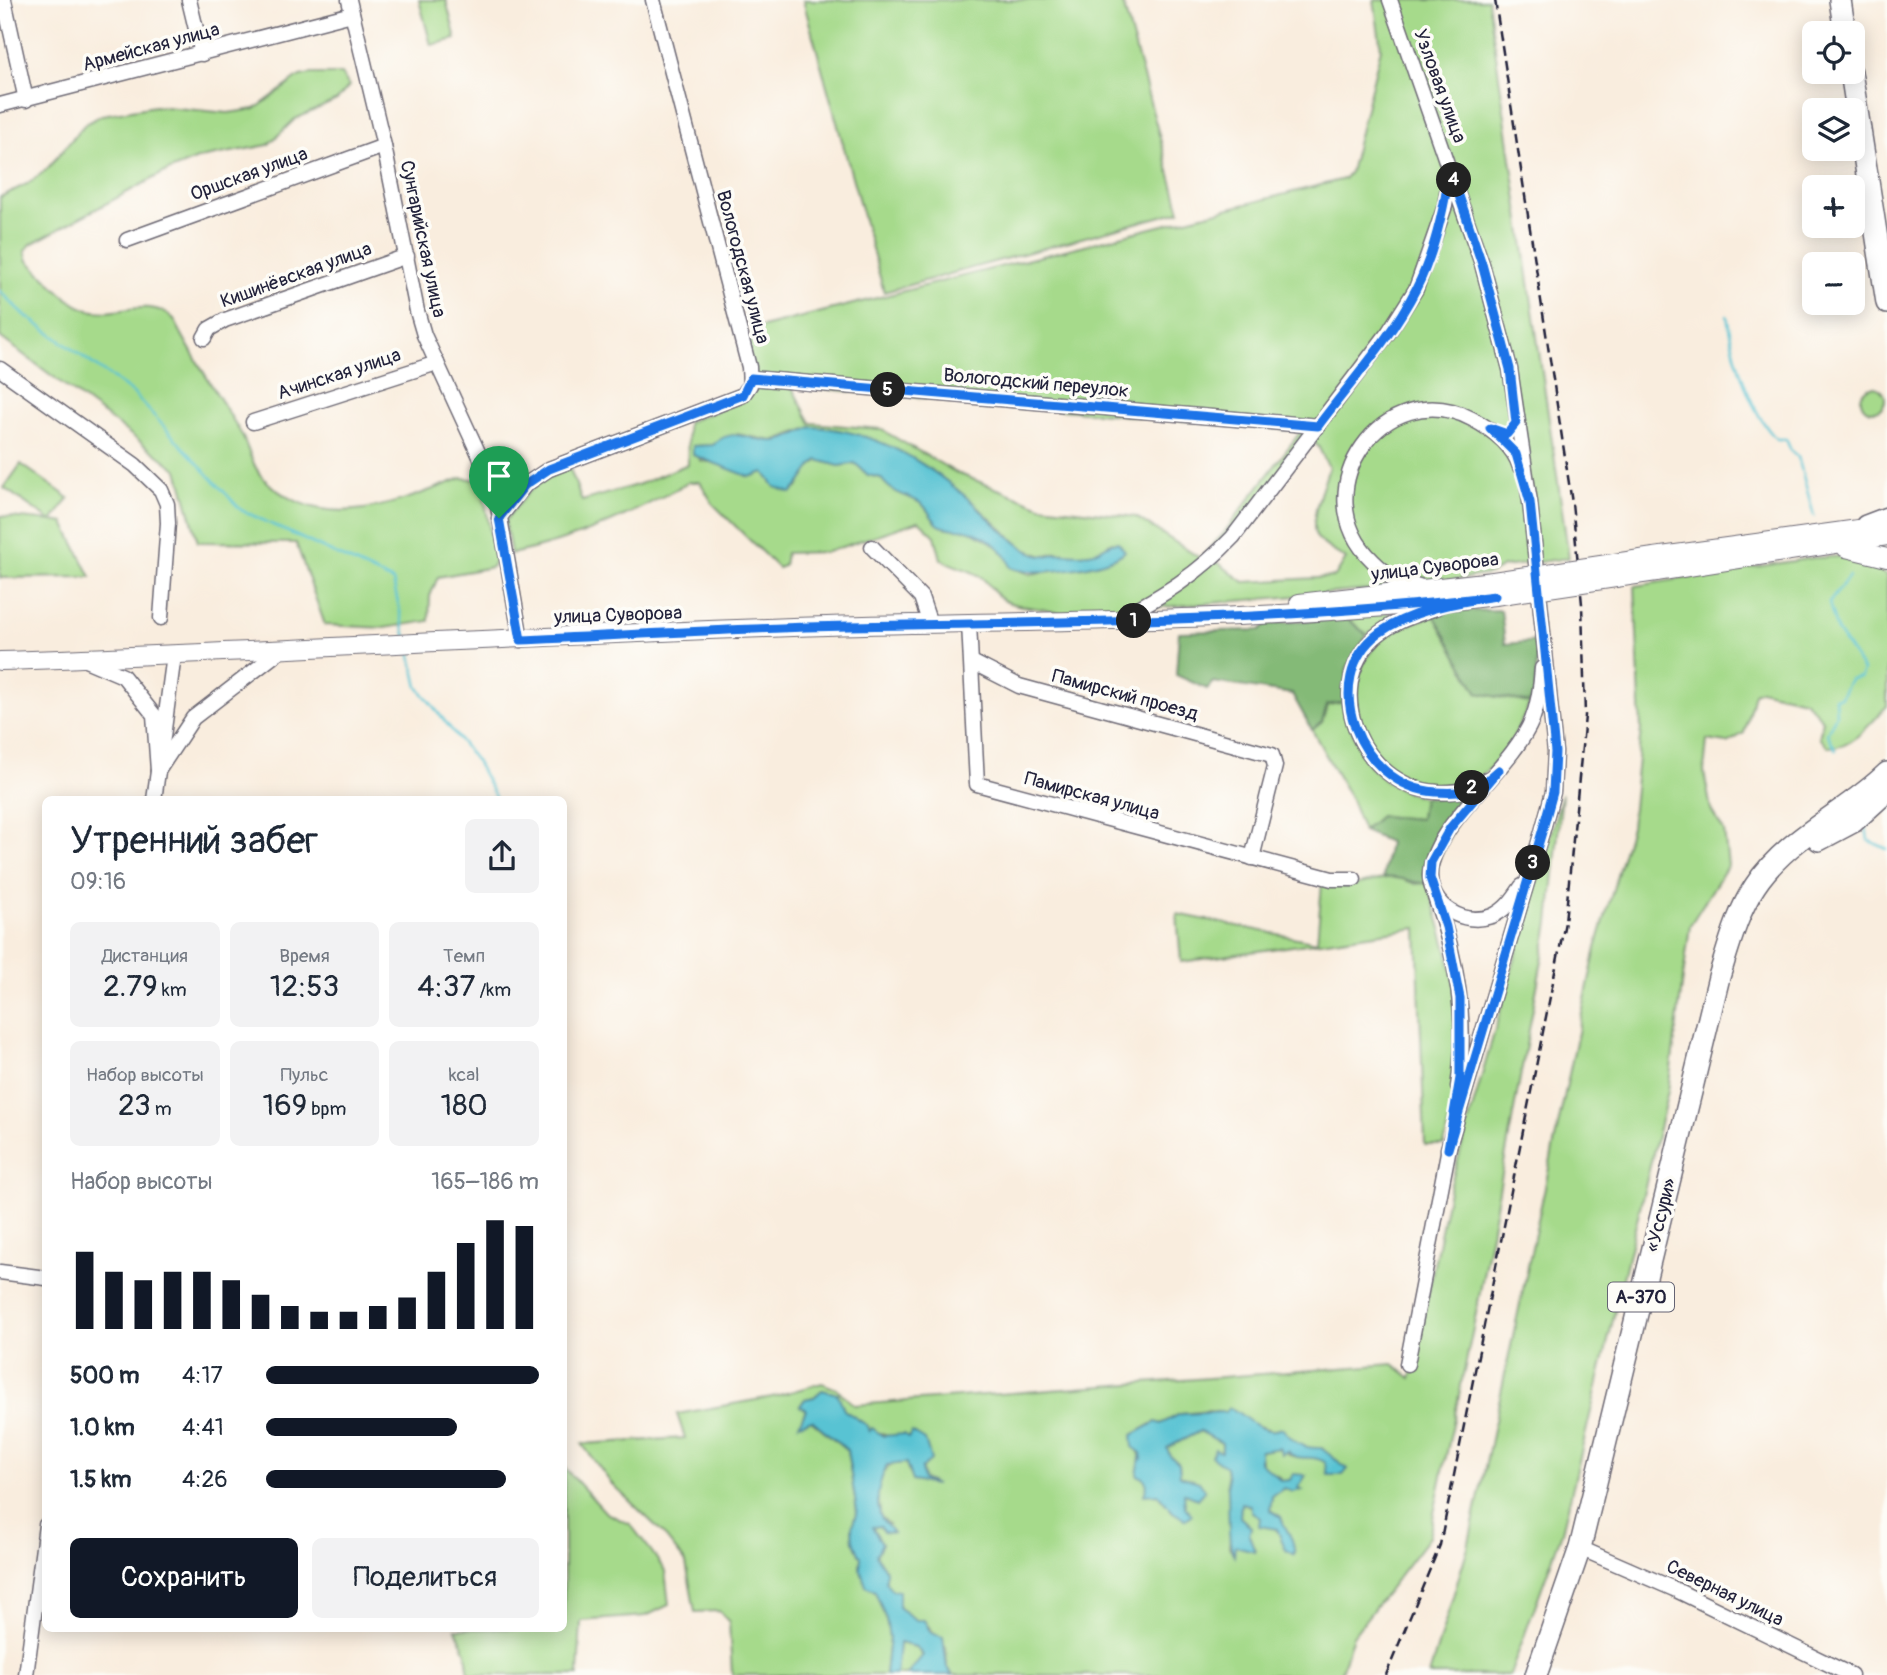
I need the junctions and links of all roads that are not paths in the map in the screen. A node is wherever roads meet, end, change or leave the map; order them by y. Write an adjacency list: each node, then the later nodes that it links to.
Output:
1 (4, 0): 10 (street)
2 (189, 0): 8 (street)
3 (653, 0): 20 (street, Вологодская улица)
4 (1390, 0): 13 (street, Узловая улица)
5 (1840, 0): 7 (highway)
6 (351, 7): 8 (street, Армейская улица); 12 (street, Сунгарийская улица)
7 (1843, 21)
8 (202, 54): 10 (street, Армейская улица)
9 (1853, 84): 16 (highway)
10 (26, 100): 11 (street, Армейская улица)
11 (0, 105)
12 (384, 146): 14 (street, Оршская улица); 15 (street, Сунгарийская улица)
13 (1450, 169): 21 (street, Узловая улица); 23 (street)
14 (127, 240)
15 (407, 256): 17 (street, Кишинёвская улица); 18 (street, Сунгарийская улица)
16 (1887, 303)
17 (204, 338)
18 (437, 363): 22 (street, Ачинская улица); 26 (street, Сунгарийская улица)
19 (0, 369): 36 (street)
20 (751, 378): 23 (street, Вологодский переулок); 26 (street)
21 (1518, 417): 24 (street); 25 (street, Узловая улица)
22 (253, 422)
23 (1318, 426): 37 (street)
24 (1490, 428): 25 (street); 34 (street)
25 (1530, 502): 40 (street, Узловая улица)
26 (499, 518): 41 (street, Сунгарийская улица)
27 (1887, 518): 28 (highway)
28 (1876, 526): 33 (main road, улица Суворова)
29 (1887, 536): 31 (main road, улица Суворова)
30 (872, 547): 38 (street)
31 (1808, 550): 32 (main road); 33 (main road, улица Суворова)
32 (1887, 558)
33 (1655, 565): 35 (main road, улица Суворова, bridge)
34 (1438, 588): 35 (main road, улица Суворова); 37 (main road, улица Суворова)
35 (1494, 588): 37 (main road, улица Суворова); 47 (street)
36 (161, 618)
37 (1111, 622): 39 (main road, улица Суворова)
38 (930, 624): 39 (main road, улица Суворова); 41 (main road, улица Суворова)
39 (969, 624): 46 (street, Памирская улица)
40 (1544, 636): 47 (street); 53 (street)
41 (521, 640): 42 (main road, улица Суворова)
42 (280, 650): 43 (main road, улица Суворова); 48 (street)
43 (174, 655): 44 (main road, улица Суворова); 48 (street)
44 (83, 658): 45 (main road, улица Суворова); 48 (street)
45 (0, 661)
46 (972, 662): 52 (street, Памирская улица); 52 (street, Памирский проезд)
47 (1499, 770): 55 (street)
48 (158, 771): 51 (street)
49 (1887, 773): 56 (highway, «Уссури» / А-370)
50 (1887, 791): 56 (highway, «Уссури» / А-370)
51 (155, 796)
52 (1252, 858): 54 (street, Памирская улица)
53 (1529, 876): 55 (street); 57 (street)
54 (1354, 879)
55 (1435, 897): 57 (street)
56 (1740, 916): 61 (highway, «Уссури» / А-370)
57 (1448, 1149): 60 (street)
58 (0, 1272): 59 (street)
59 (42, 1277)
60 (1407, 1364)
61 (1580, 1548): 64 (highway, «Уссури» / А-370); 65 (street, Северная улица)
62 (42, 1555): 63 (street)
63 (26, 1675)
64 (1536, 1675)
65 (1851, 1675)

